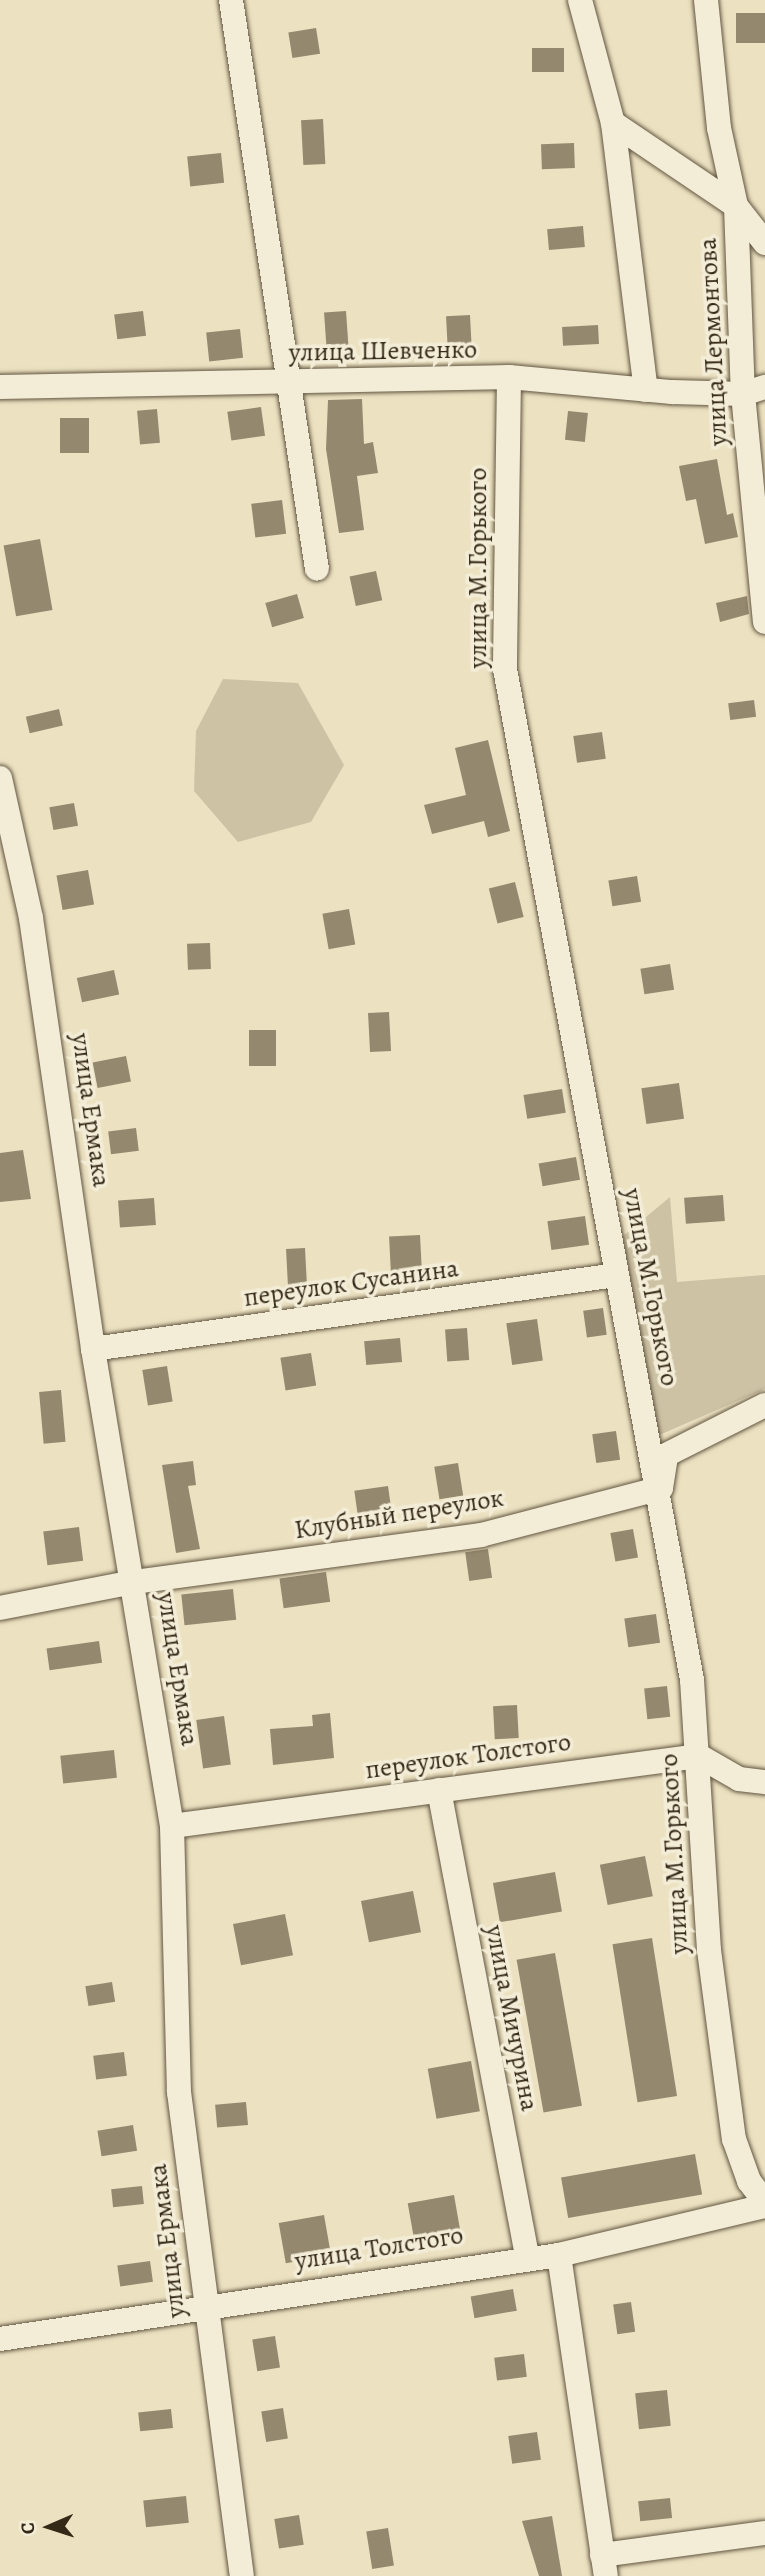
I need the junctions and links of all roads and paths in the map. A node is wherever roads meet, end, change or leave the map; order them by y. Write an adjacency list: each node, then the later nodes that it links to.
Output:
1 (231, 0): 8 (street)
2 (580, 0): 4 (street)
3 (706, 0): 5 (street)
4 (613, 123): 5 (street, улица Лермонтова); 10 (street)
5 (736, 206): 6 (street); 11 (street, улица Лермонтова)
6 (765, 243)
7 (509, 377): 8 (street, улица Шевченко); 10 (street, улица Шевченко); 15 (street, улица М.Горького)
8 (289, 383): 9 (street, улица Шевченко); 12 (street)
9 (0, 387)
10 (646, 390): 11 (street, улица Шевченко)
11 (754, 390): 13 (street, улица Лермонтова)
12 (317, 569)
13 (765, 622)
14 (0, 778): 16 (street, улица Ермака)
15 (616, 1275): 16 (street, переулок Сусанина); 18 (street, улица М.Горького)
16 (93, 1349): 19 (street, улица Ермака)
17 (765, 1405): 18 (street)
18 (661, 1488): 19 (street, Клубный переулок); 21 (street, улица М.Горького)
19 (134, 1583): 20 (street, Клубный переулок); 24 (street, улица Ермака)
20 (0, 1608)
21 (699, 1756): 22 (street); 23 (street, переулок Толстого); 25 (street, улица М.Горького)
22 (765, 1782)
23 (439, 1790): 24 (street, переулок Толстого); 27 (street, улица Мичурина)
24 (172, 1826): 28 (street, улица Ермака)
25 (765, 2204): 26 (street, улица Толстого)
26 (559, 2255): 27 (street, улица Толстого); 31 (street)
27 (527, 2256): 28 (street, улица Толстого)
28 (204, 2304): 29 (street, улица Толстого); 32 (street, улица Ермака)
29 (0, 2339)
30 (765, 2533): 31 (street)
31 (604, 2565)
32 (242, 2576)

